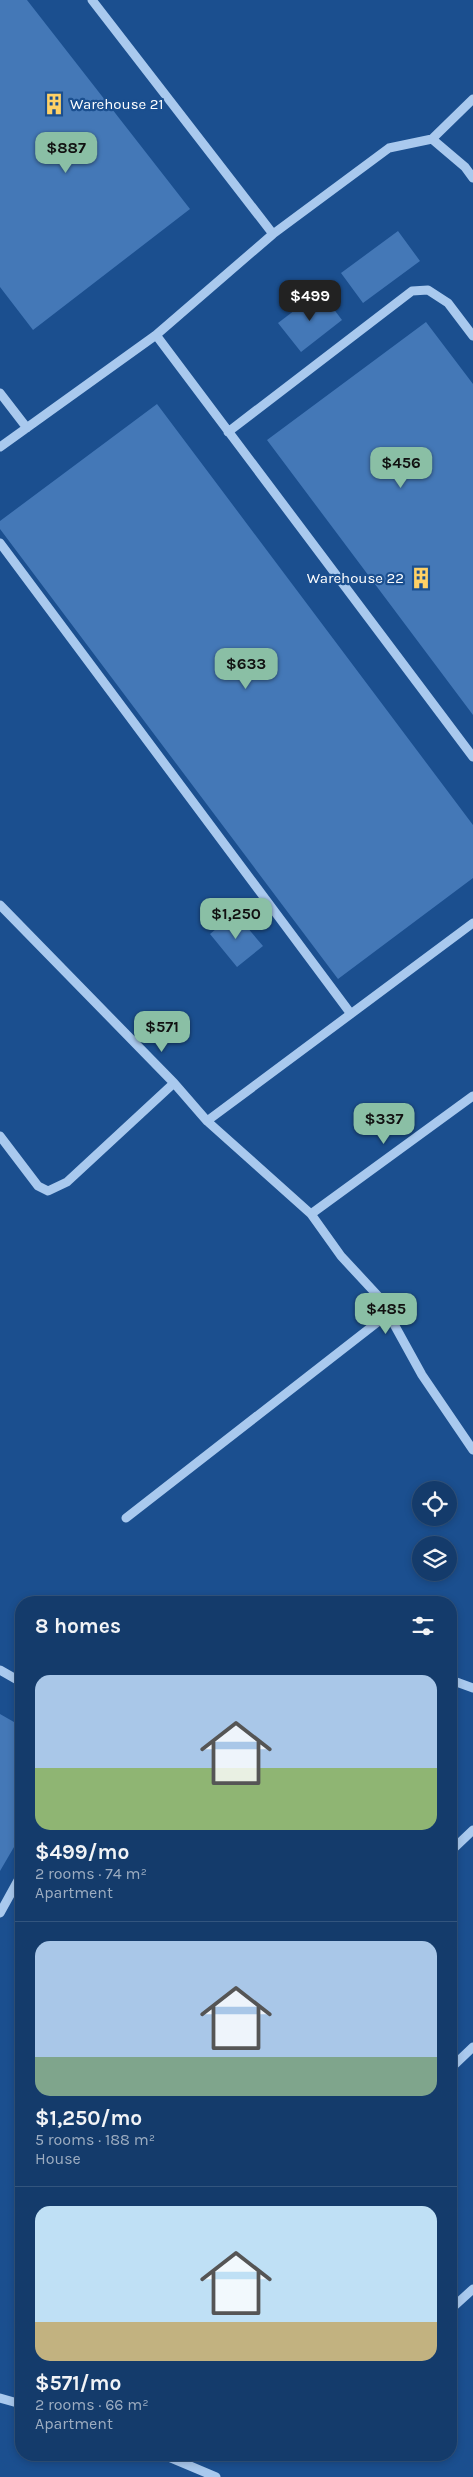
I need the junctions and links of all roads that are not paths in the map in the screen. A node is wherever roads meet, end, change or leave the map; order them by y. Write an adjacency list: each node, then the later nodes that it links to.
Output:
1 (92, 0): 5 (street)
2 (473, 100): 3 (street)
3 (432, 139): 4 (street); 5 (street)
4 (473, 178)
5 (273, 234): 6 (street)
6 (156, 335): 9 (street); 10 (street)
7 (473, 336): 10 (street)
8 (0, 393): 9 (street)
9 (27, 428): 11 (street)
10 (228, 432): 13 (street)
11 (0, 448)
12 (0, 543): 16 (street)
13 (473, 757)
14 (0, 905): 17 (street)
15 (473, 923): 16 (street)
16 (350, 1014): 19 (street)
17 (174, 1083): 19 (street); 20 (street)
18 (473, 1096): 21 (street)
19 (207, 1120): 21 (street)
20 (0, 1136)
21 (311, 1214): 22 (street)
22 (388, 1314): 23 (street); 24 (street)
23 (473, 1450)
24 (126, 1518)
25 (0, 1670): 26 (street)
26 (15, 1679)
27 (457, 1682): 28 (street)
28 (473, 1688)
29 (473, 1830): 30 (street)
30 (457, 1845)
31 (15, 1886): 32 (street)
32 (0, 1913)
33 (473, 2047): 34 (street)
34 (457, 2062)
35 (473, 2289): 36 (street)
36 (457, 2304)
37 (0, 2398): 38 (street)
38 (15, 2402)
39 (178, 2461): 40 (street)
40 (216, 2477)

